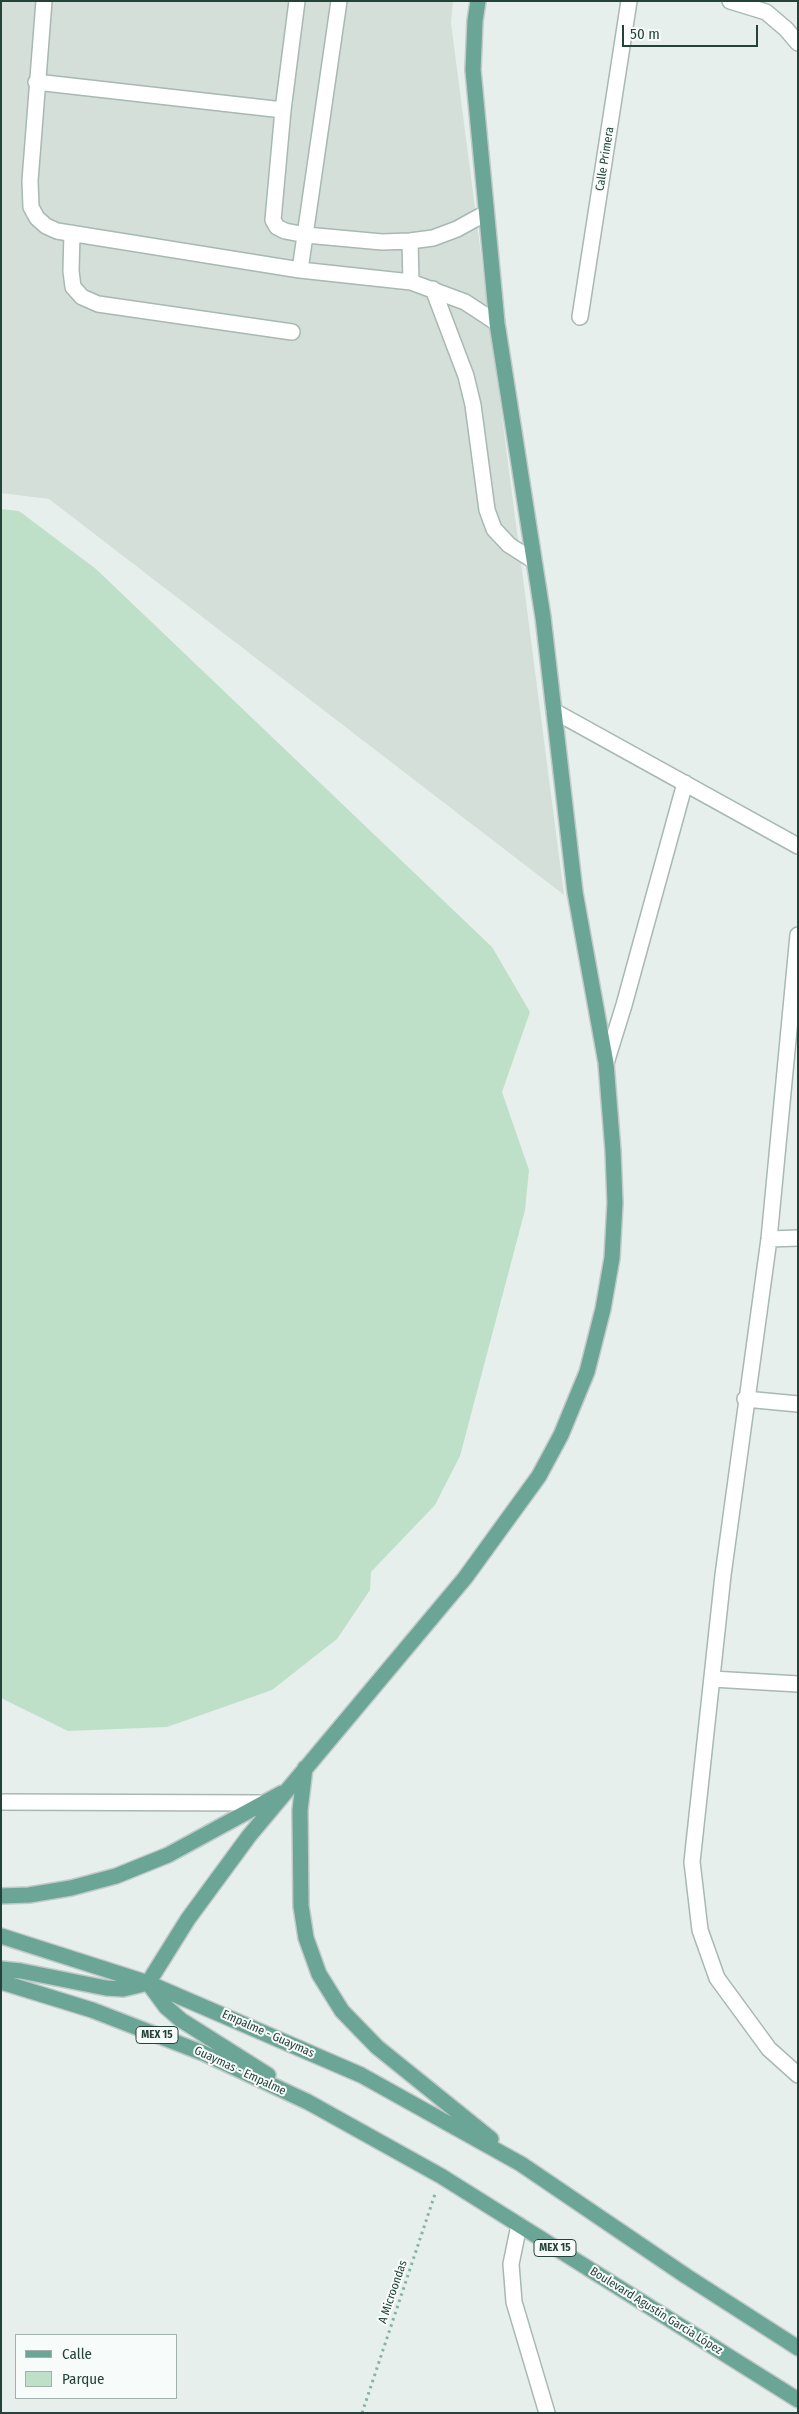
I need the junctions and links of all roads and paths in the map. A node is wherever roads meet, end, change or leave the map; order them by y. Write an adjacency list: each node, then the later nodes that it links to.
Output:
1 (44, 1): 9 (street)
2 (297, 1): 10 (street)
3 (339, 1): 13 (street)
4 (478, 1): 11 (main road)
5 (629, 1): 18 (street, Calle Primera)
6 (730, 1): 7 (street)
7 (769, 7): 8 (street)
8 (798, 43)
9 (36, 82): 10 (street); 12 (street)
10 (283, 110): 13 (street)
11 (486, 213): 14 (street); 19 (main road)
12 (72, 233): 15 (street); 20 (street)
13 (306, 234): 14 (street); 15 (street)
14 (410, 241): 16 (street)
15 (300, 270): 16 (street)
16 (412, 282): 17 (street)
17 (433, 289): 19 (street); 21 (street)
18 (580, 317)
19 (497, 323): 21 (main road)
20 (292, 332)
21 (534, 561): 22 (main road)
22 (554, 711): 23 (street); 26 (main road)
23 (685, 783): 24 (street); 26 (street)
24 (798, 846)
25 (798, 935): 27 (street)
26 (606, 1063): 33 (main road)
27 (769, 1238): 28 (street); 29 (street)
28 (798, 1238)
29 (745, 1399): 30 (street); 31 (street)
30 (798, 1404)
31 (712, 1678): 32 (street); 42 (street)
32 (798, 1684)
33 (306, 1766): 34 (main road); 44 (main road)
34 (286, 1791): 36 (main road); 41 (main road)
35 (1, 1802): 36 (street)
36 (260, 1803): 37 (main road)
37 (1, 1896)
38 (1, 1936): 41 (main road, Empalme - Guaymas)
39 (1, 1969): 41 (main road)
40 (1, 1982): 43 (main road, Guaymas - Empalme / MEX 15)
41 (148, 1982): 43 (main road); 44 (main road, Empalme - Guaymas)
42 (798, 2075)
43 (308, 2102): 45 (main road, Boulevard Agustín García López / MEX 15)
44 (521, 2164): 47 (main road)
45 (441, 2176): 46 (main road, Boulevard Agustín García López / MEX 15); 49 (path, A Microondas)
46 (519, 2225): 48 (main road, Boulevard Agustín García López / MEX 15); 50 (street)
47 (798, 2348)
48 (798, 2400)
49 (362, 2413)
50 (547, 2413)

